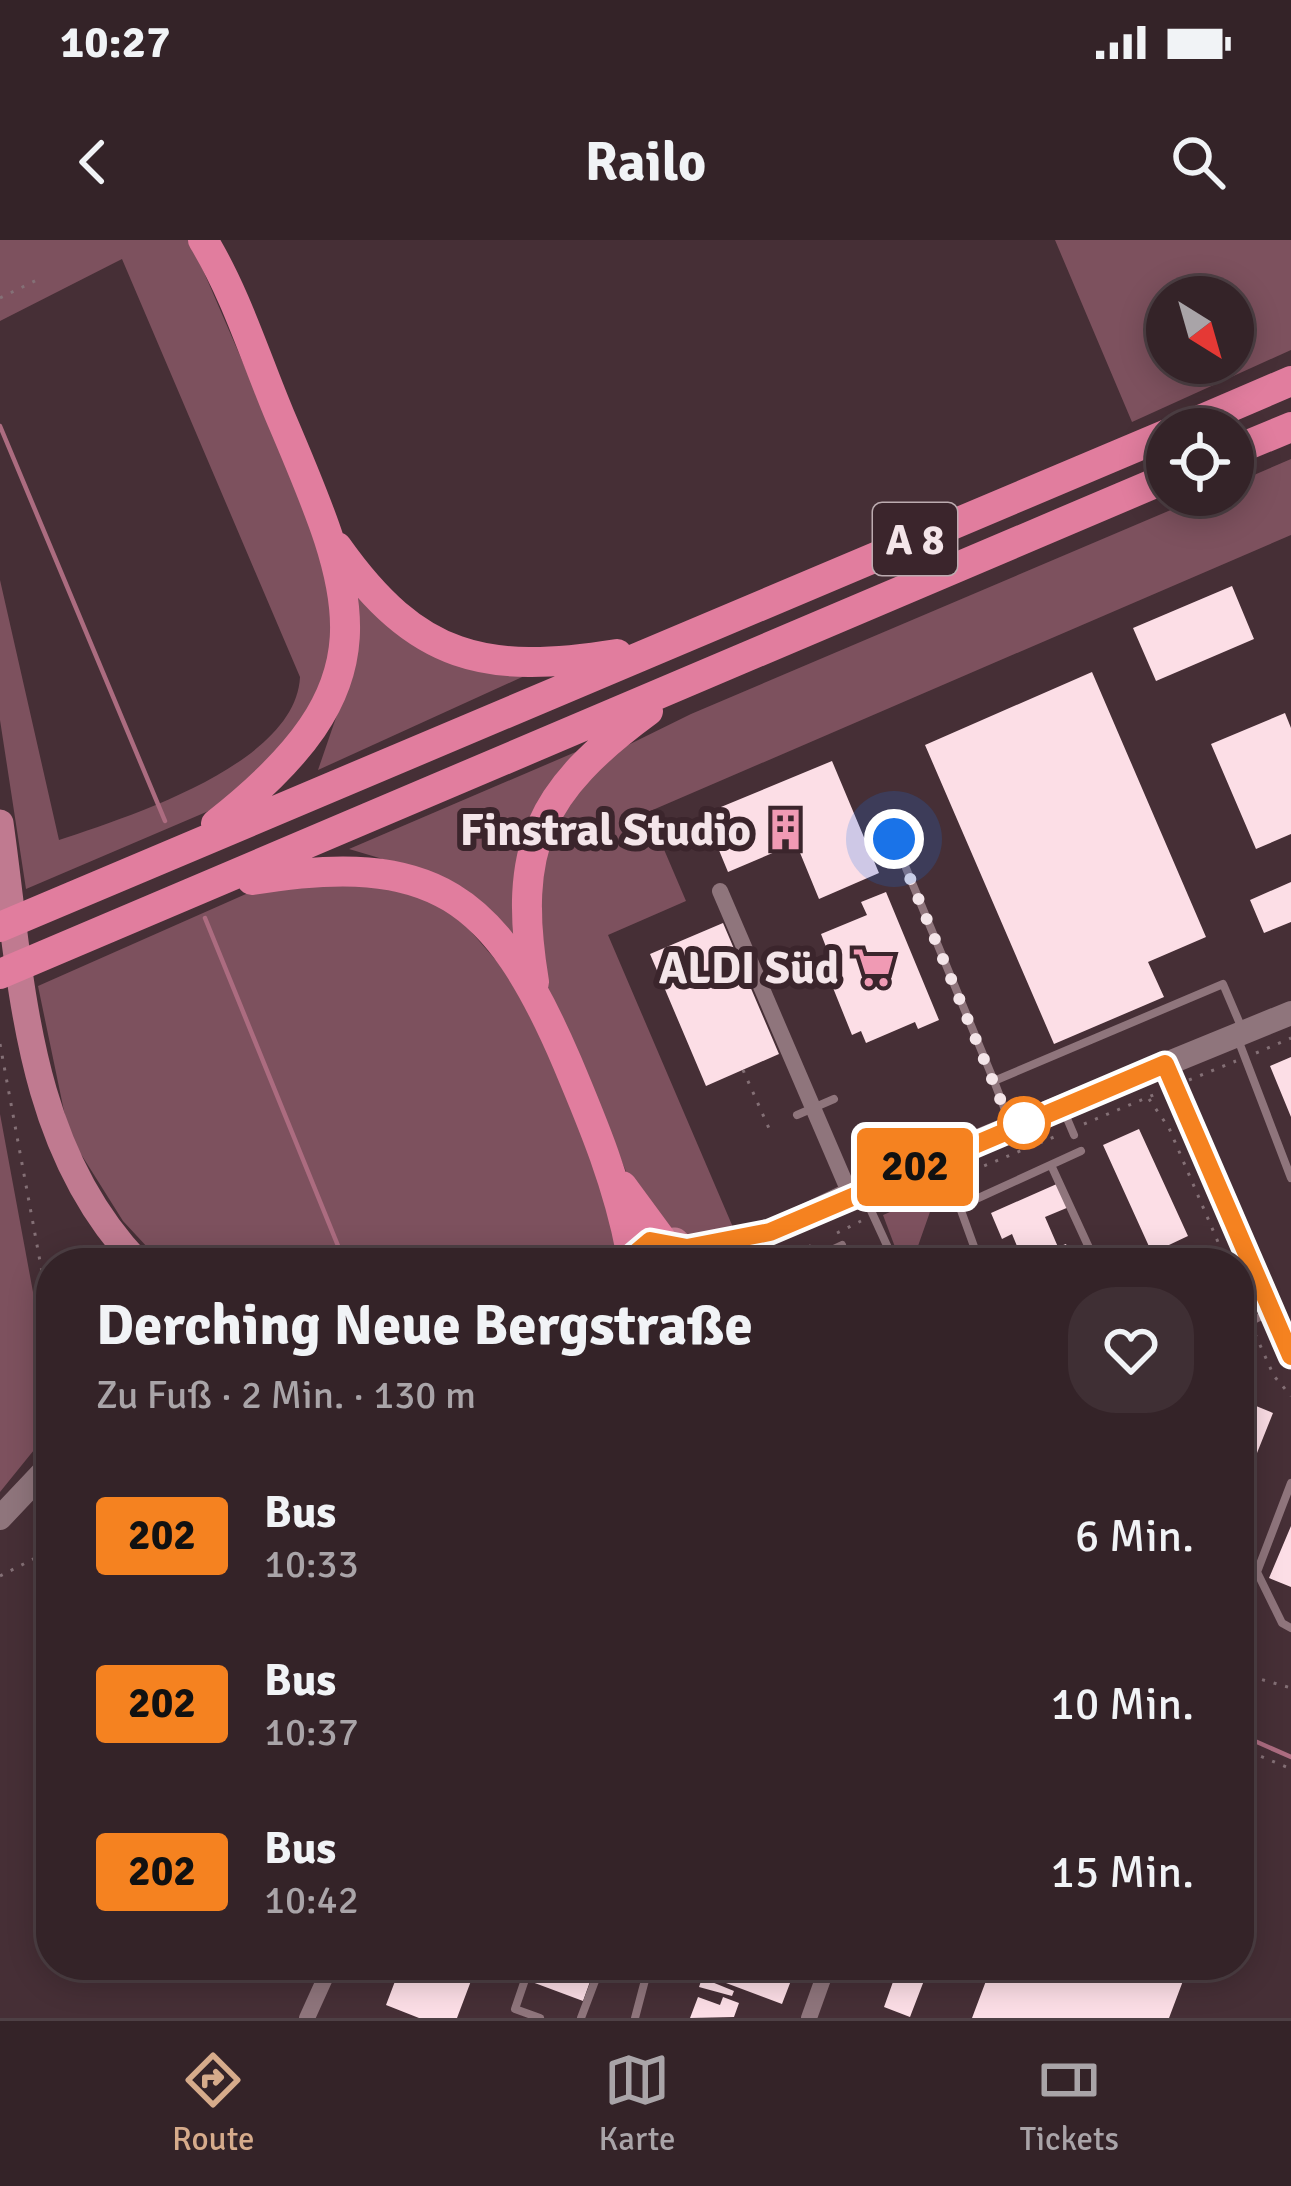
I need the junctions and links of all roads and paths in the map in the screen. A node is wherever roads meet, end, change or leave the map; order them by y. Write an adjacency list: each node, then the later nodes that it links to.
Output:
1 (203, 240): 10 (highway)
2 (41, 278): 3 (path)
3 (0, 298)
4 (1291, 381): 5 (highway)
5 (1228, 408)
6 (1291, 427): 7 (highway)
7 (1254, 442)
8 (1146, 443): 11 (highway, A 8)
9 (1146, 487): 12 (highway, A 8)
10 (334, 542): 11 (highway); 15 (highway)
11 (663, 647): 15 (highway, A 8)
12 (688, 682): 16 (highway, A 8); 22 (highway)
13 (2, 837): 46 (main road)
14 (894, 839): 28 (lane)
15 (182, 850): 18 (highway, A 8)
16 (199, 888): 20 (highway, A 8); 22 (highway)
17 (720, 891): 21 (street)
18 (0, 927)
19 (798, 965): 21 (lane)
20 (0, 974)
21 (759, 982): 32 (street)
22 (536, 988): 39 (highway)
23 (1291, 1013): 24 (street)
24 (1240, 1034): 26 (street); 28 (lane); 40 (lane)
25 (0, 1044): 45 (path)
26 (1165, 1064): 31 (street); 56 (street)
27 (743, 1070): 34 (path)
28 (994, 1081): 33 (lane)
29 (1148, 1098): 55 (path)
30 (833, 1100): 32 (lane)
31 (1063, 1108): 33 (street); 35 (lane)
32 (805, 1112): 41 (street)
33 (1012, 1128): 37 (street)
34 (772, 1135)
35 (1074, 1135)
36 (1081, 1151): 38 (lane)
37 (941, 1156): 41 (street); 42 (lane)
38 (1051, 1165): 42 (lane); 54 (lane)
39 (616, 1177): 47 (highway); 48 (highway)
40 (1291, 1178)
41 (856, 1192): 43 (street); 52 (lane)
42 (963, 1205): 53 (lane)
43 (770, 1232): 49 (street); 50 (street)
44 (842, 1245): 51 (lane)
45 (38, 1248)
46 (122, 1248)
47 (627, 1248)
48 (680, 1248)
49 (692, 1248)
50 (748, 1248)
51 (836, 1248)
52 (887, 1248)
53 (976, 1248)
54 (1089, 1248)
55 (1221, 1248)
56 (1241, 1248)
57 (1254, 1279): 58 (street)
58 (1268, 1313): 59 (lane); 61 (street)
59 (1254, 1320)
60 (1254, 1331): 62 (path)
61 (1291, 1356)
62 (1291, 1396)
63 (36, 1480): 65 (street)
64 (1291, 1483): 68 (lane)
65 (0, 1518)
66 (36, 1558): 67 (path)
67 (0, 1576)
68 (1291, 1628)
69 (1254, 1677): 70 (path)
70 (1291, 1688)
71 (1254, 1754): 72 (path)
72 (1291, 1769)
73 (324, 1980): 78 (street)
74 (525, 1980): 79 (lane)
75 (595, 1980): 80 (lane)
76 (645, 1980): 81 (lane)
77 (823, 1980): 82 (street)
78 (307, 2018)
79 (541, 2018)
80 (581, 2018)
81 (634, 2018)
82 (809, 2018)

